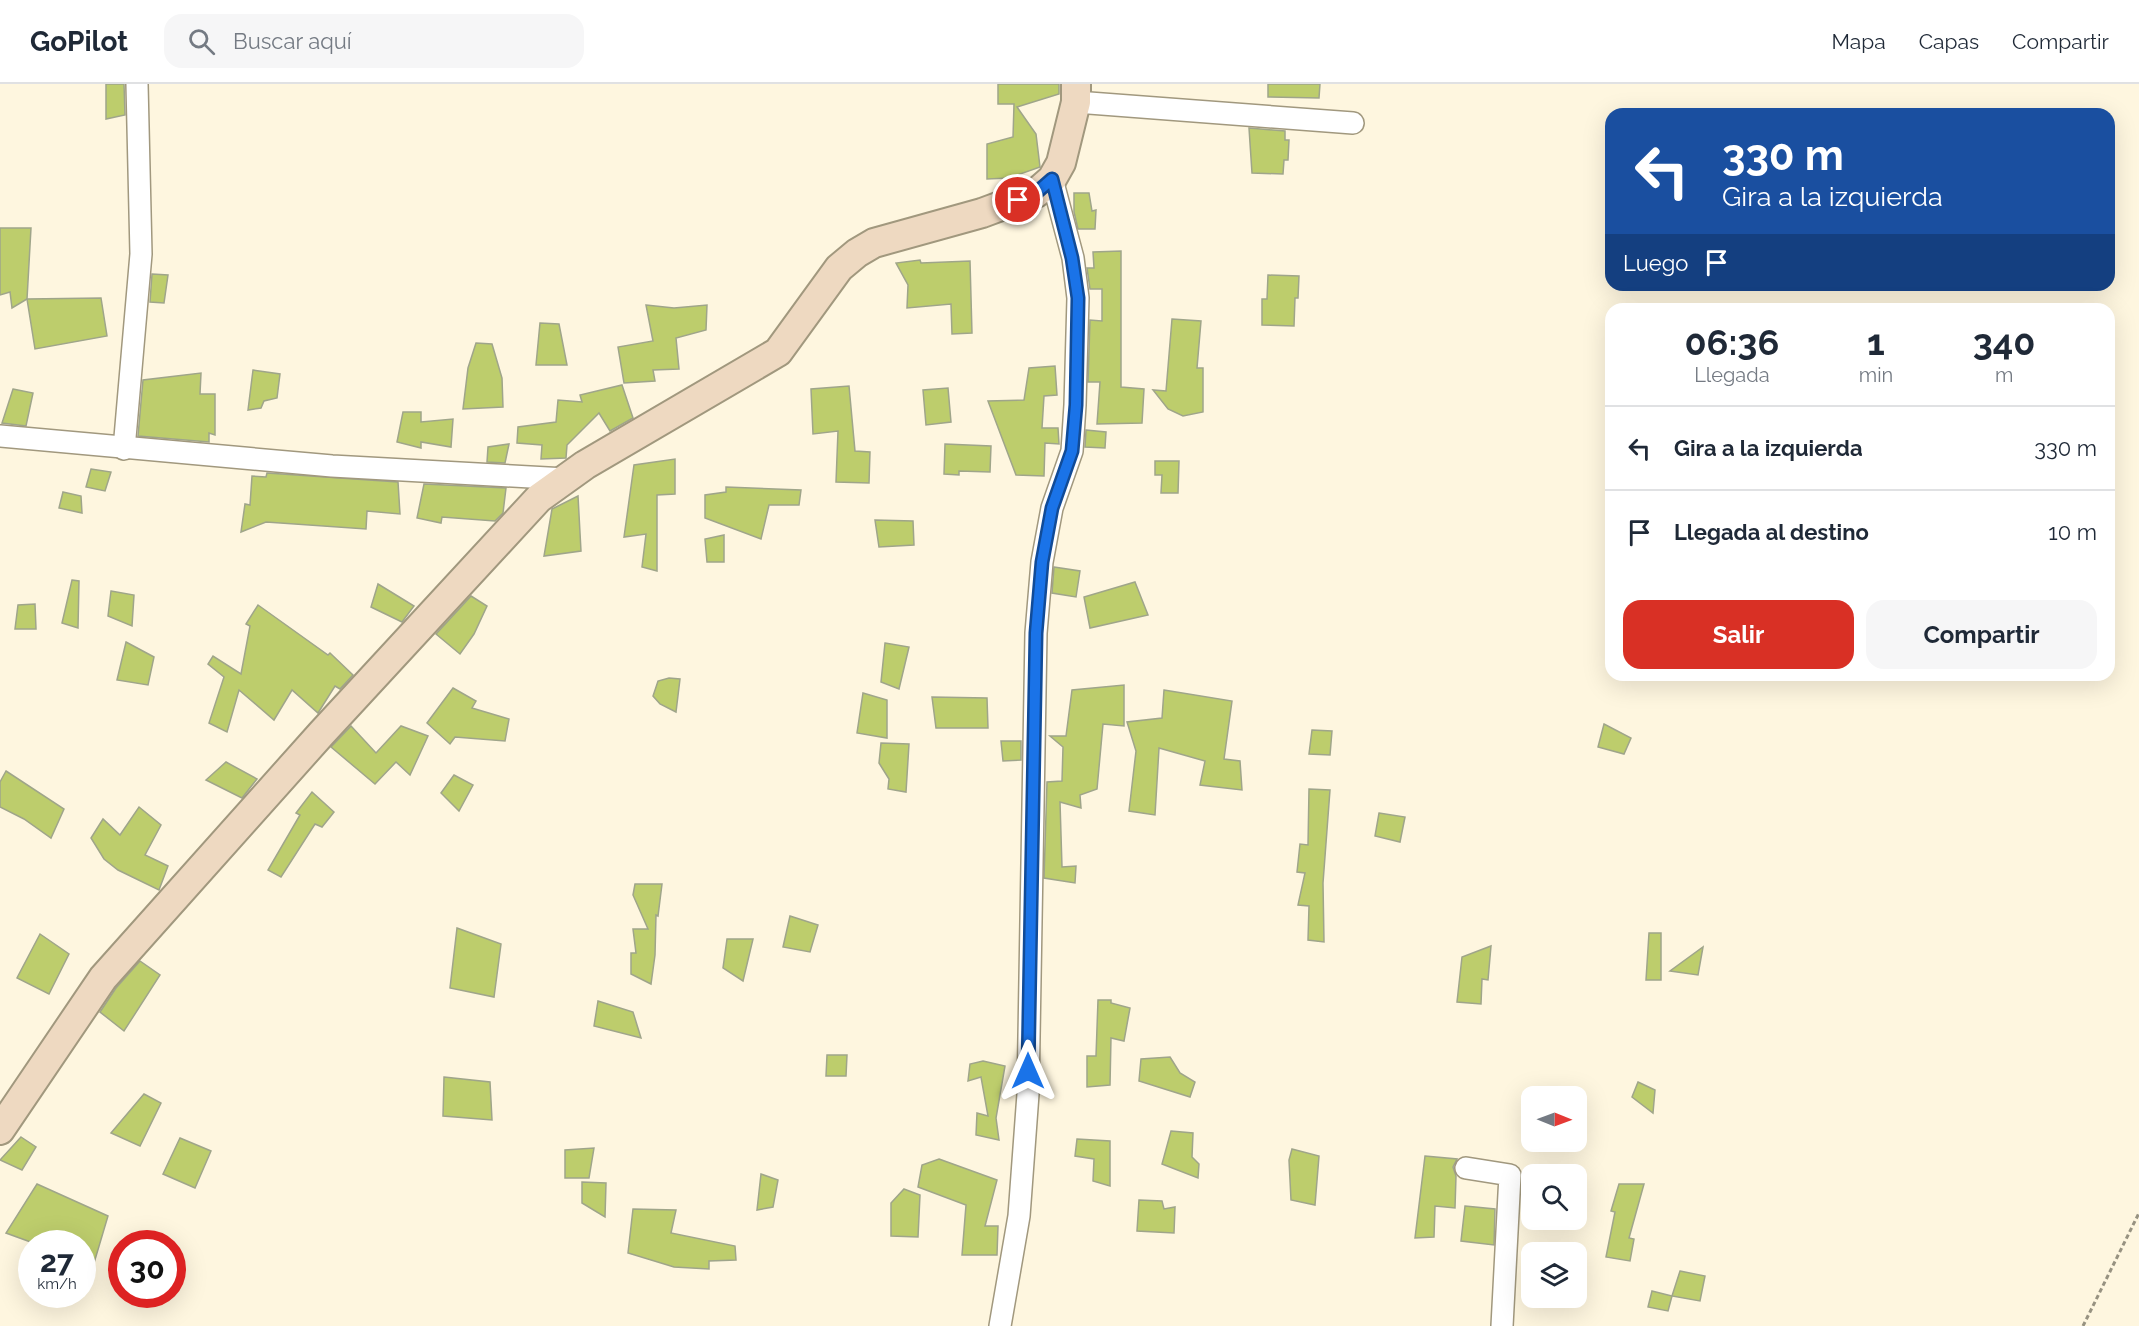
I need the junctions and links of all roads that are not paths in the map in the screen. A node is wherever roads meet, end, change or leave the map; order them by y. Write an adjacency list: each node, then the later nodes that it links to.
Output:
1 (136, 84): 6 (street)
2 (1076, 93): 3 (street); 4 (street)
3 (1353, 123)
4 (1052, 179): 7 (street); 10 (street)
5 (0, 436): 6 (street)
6 (124, 449): 7 (street)
7 (566, 479): 8 (street)
8 (0, 1130)
9 (1466, 1168): 11 (street)
10 (1000, 1326)
11 (1502, 1326)

